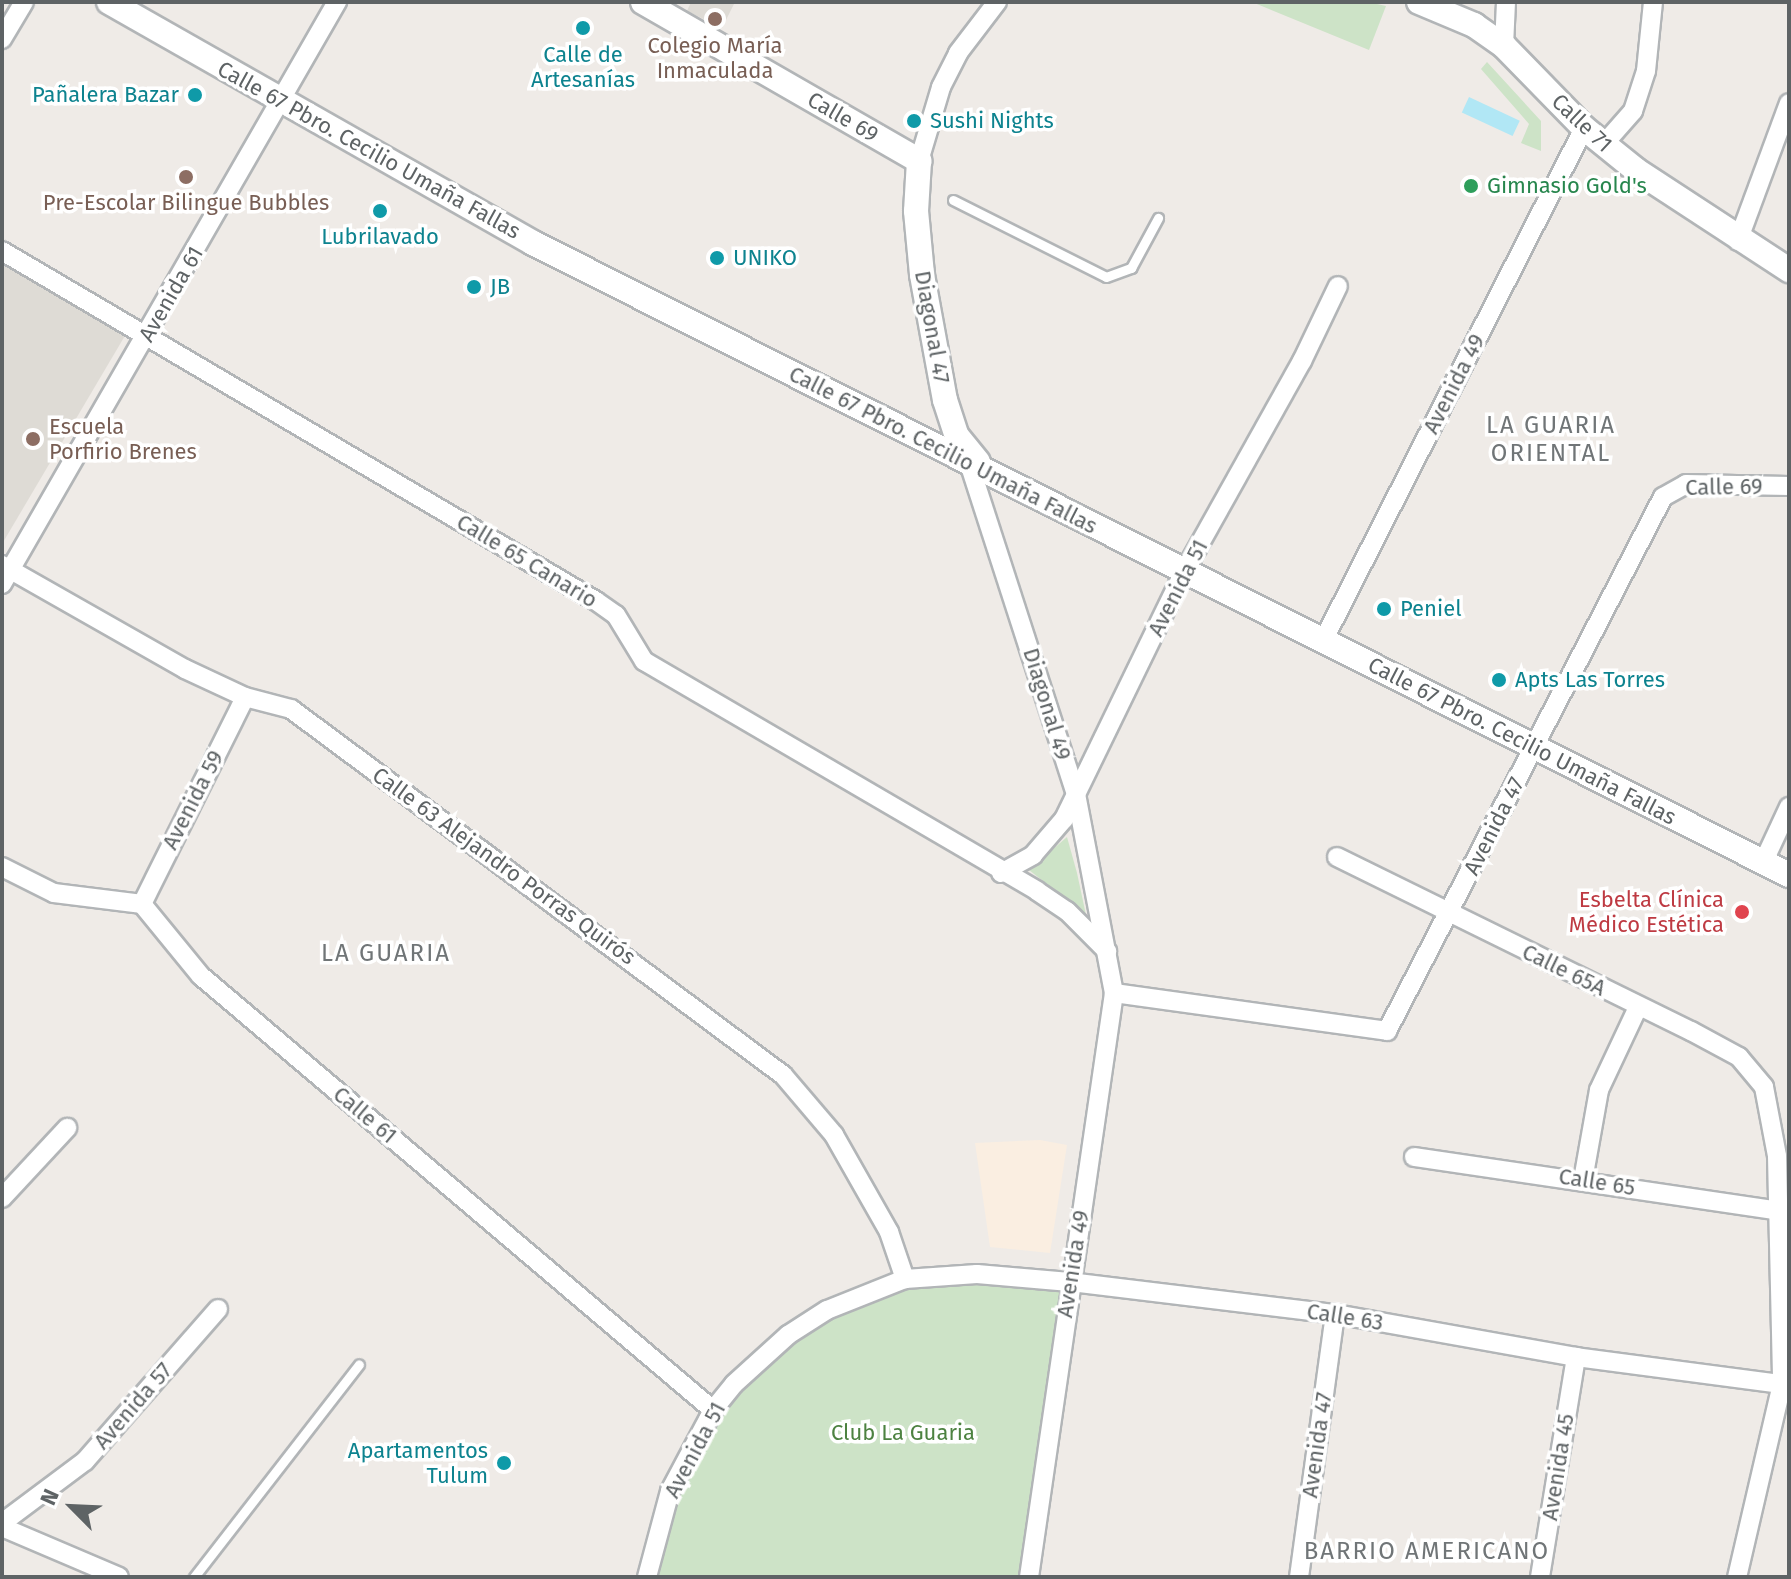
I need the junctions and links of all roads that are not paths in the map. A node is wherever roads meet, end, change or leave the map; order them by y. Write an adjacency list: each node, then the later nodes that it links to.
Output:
1 (24, 2): 9 (street)
2 (109, 2): 11 (main road, Calle 67 Pbro. Cecilio Umaña Fallas)
3 (337, 2): 11 (street, Avenida 61)
4 (643, 2): 15 (main road, Calle 69)
5 (997, 2): 15 (street)
6 (1419, 2): 10 (main road, Calle 71)
7 (1506, 2): 10 (street)
8 (1653, 2): 14 (street)
9 (2, 39)
10 (1504, 46): 13 (main road, Calle 71)
11 (282, 102): 22 (street, Avenida 61); 24 (main road, Calle 67 Pbro. Cecilio Umaña Fallas)
12 (1789, 103): 18 (street)
13 (1584, 128): 14 (main road, Calle 71); 31 (street, Avenida 49)
14 (1604, 144): 18 (main road, Calle 71)
15 (919, 161): 23 (main road, Diagonal 47)
16 (953, 200): 17 (lane)
17 (1158, 218)
18 (1738, 241): 20 (main road, Calle 71)
19 (2, 251): 22 (street, Calle 65 Canario)
20 (1789, 270)
21 (1338, 286): 29 (street, Avenida 51)
22 (147, 336): 30 (street, Avenida 61); 39 (street, Calle 65 Canario)
23 (945, 400): 24 (main road); 26 (main road, Diagonal 47)
24 (906, 430): 25 (main road, Calle 67 Pbro. Cecilio Umaña Fallas)
25 (969, 463): 26 (main road, Calle 67 Pbro. Cecilio Umaña Fallas); 34 (street, Diagonal 49)
26 (995, 476): 29 (main road, Calle 67 Pbro. Cecilio Umaña Fallas)
27 (1789, 486): 28 (street, Calle 69)
28 (1663, 497): 33 (street, Avenida 47)
29 (1184, 572): 31 (main road, Calle 67 Pbro. Cecilio Umaña Fallas); 34 (street, Avenida 51)
30 (5, 573): 32 (street, Calle 63 Alejandro Porras Quirós)
31 (1323, 641): 33 (main road, Calle 67 Pbro. Cecilio Umaña Fallas)
32 (245, 697): 41 (street, Avenida 59); 51 (street, Calle 63 Alejandro Porras Quirós)
33 (1534, 747): 37 (main road, Calle 67 Pbro. Cecilio Umaña Fallas); 42 (street, Avenida 47)
34 (1076, 794): 39 (street, Avenida 51); 43 (street, Diagonal 49)
35 (1789, 807): 37 (street)
36 (1337, 857): 42 (street, Calle 65A)
37 (1763, 863): 40 (main road, Calle 67 Pbro. Cecilio Umaña Fallas)
38 (2, 867): 41 (street)
39 (1001, 873): 43 (street, Calle 65 Canario)
40 (1789, 875)
41 (142, 904): 58 (street, Calle 61)
42 (1449, 914): 44 (street, Avenida 47); 45 (street, Calle 65A)
43 (1107, 951): 44 (street, Avenida 49)
44 (1114, 993): 52 (street, Avenida 49)
45 (1638, 1007): 48 (street); 50 (street, Calle 65A)
46 (67, 1128): 49 (street)
47 (1414, 1157): 48 (street, Calle 65)
48 (1583, 1180): 50 (street, Calle 65)
49 (2, 1198)
50 (1779, 1211): 57 (street)
51 (905, 1279): 52 (street, Calle 63); 58 (street, Avenida 51)
52 (1070, 1282): 54 (street, Calle 63); 63 (street, Avenida 49)
53 (218, 1309): 59 (street, Avenida 57)
54 (1335, 1314): 55 (street, Calle 63); 64 (street, Avenida 47)
55 (1576, 1357): 57 (street, Calle 63); 65 (street, Avenida 45)
56 (359, 1364): 61 (lane)
57 (1782, 1384): 66 (street)
58 (713, 1410): 62 (street, Avenida 51)
59 (2, 1525): 60 (street)
60 (119, 1577)
61 (194, 1577)
62 (647, 1577)
63 (1029, 1577)
64 (1299, 1577)
65 (1540, 1577)
66 (1737, 1577)

